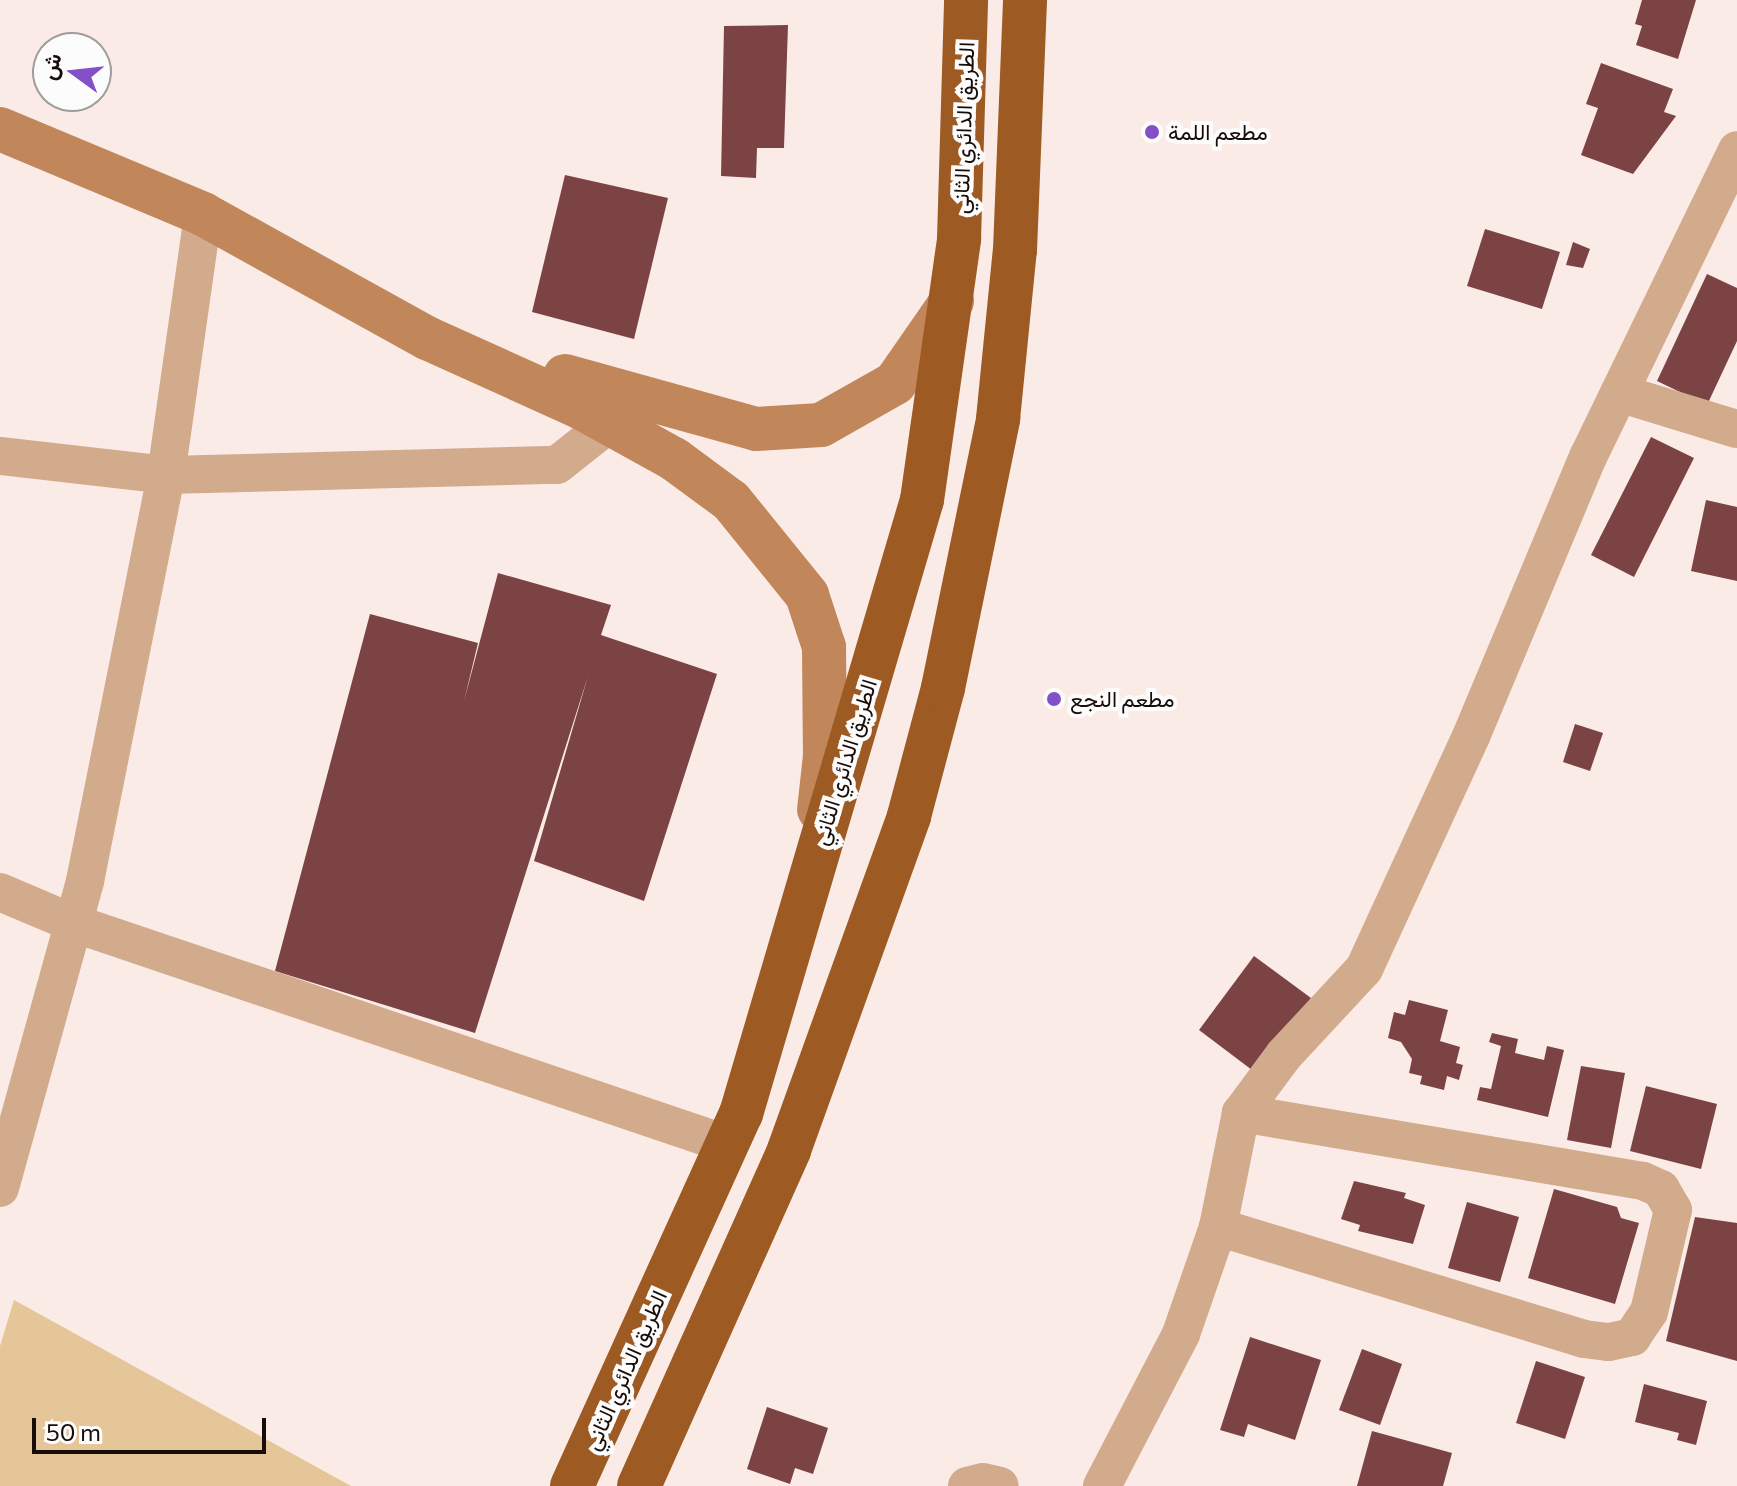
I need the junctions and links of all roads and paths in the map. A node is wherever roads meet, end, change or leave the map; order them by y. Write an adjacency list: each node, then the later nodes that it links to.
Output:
1 (966, 0): 8 (highway, الطريق الدائري الثاني)
2 (1025, 0): 22 (highway)
3 (0, 103): 8 (street)
4 (0, 129): 7 (street)
5 (1737, 150): 6 (street)
6 (1724, 209): 9 (street)
7 (203, 214): 10 (street); 13 (street)
8 (952, 301): 14 (highway, الطريق الدائري الثاني)
9 (1619, 393): 11 (street); 17 (street)
10 (610, 423): 13 (street); 14 (street)
11 (1737, 429)
12 (0, 456): 13 (street)
13 (166, 475): 16 (street)
14 (812, 869): 18 (highway, الطريق الدائري الثاني)
15 (0, 892): 16 (street)
16 (73, 923): 18 (street); 19 (street)
17 (1241, 1113): 20 (street); 20 (street)
18 (727, 1144): 21 (highway, الطريق الدائري الثاني)
19 (0, 1188)
20 (1218, 1227): 25 (street)
21 (572, 1486)
22 (639, 1486)
23 (967, 1486): 24 (street)
24 (1000, 1486)
25 (1102, 1486)

